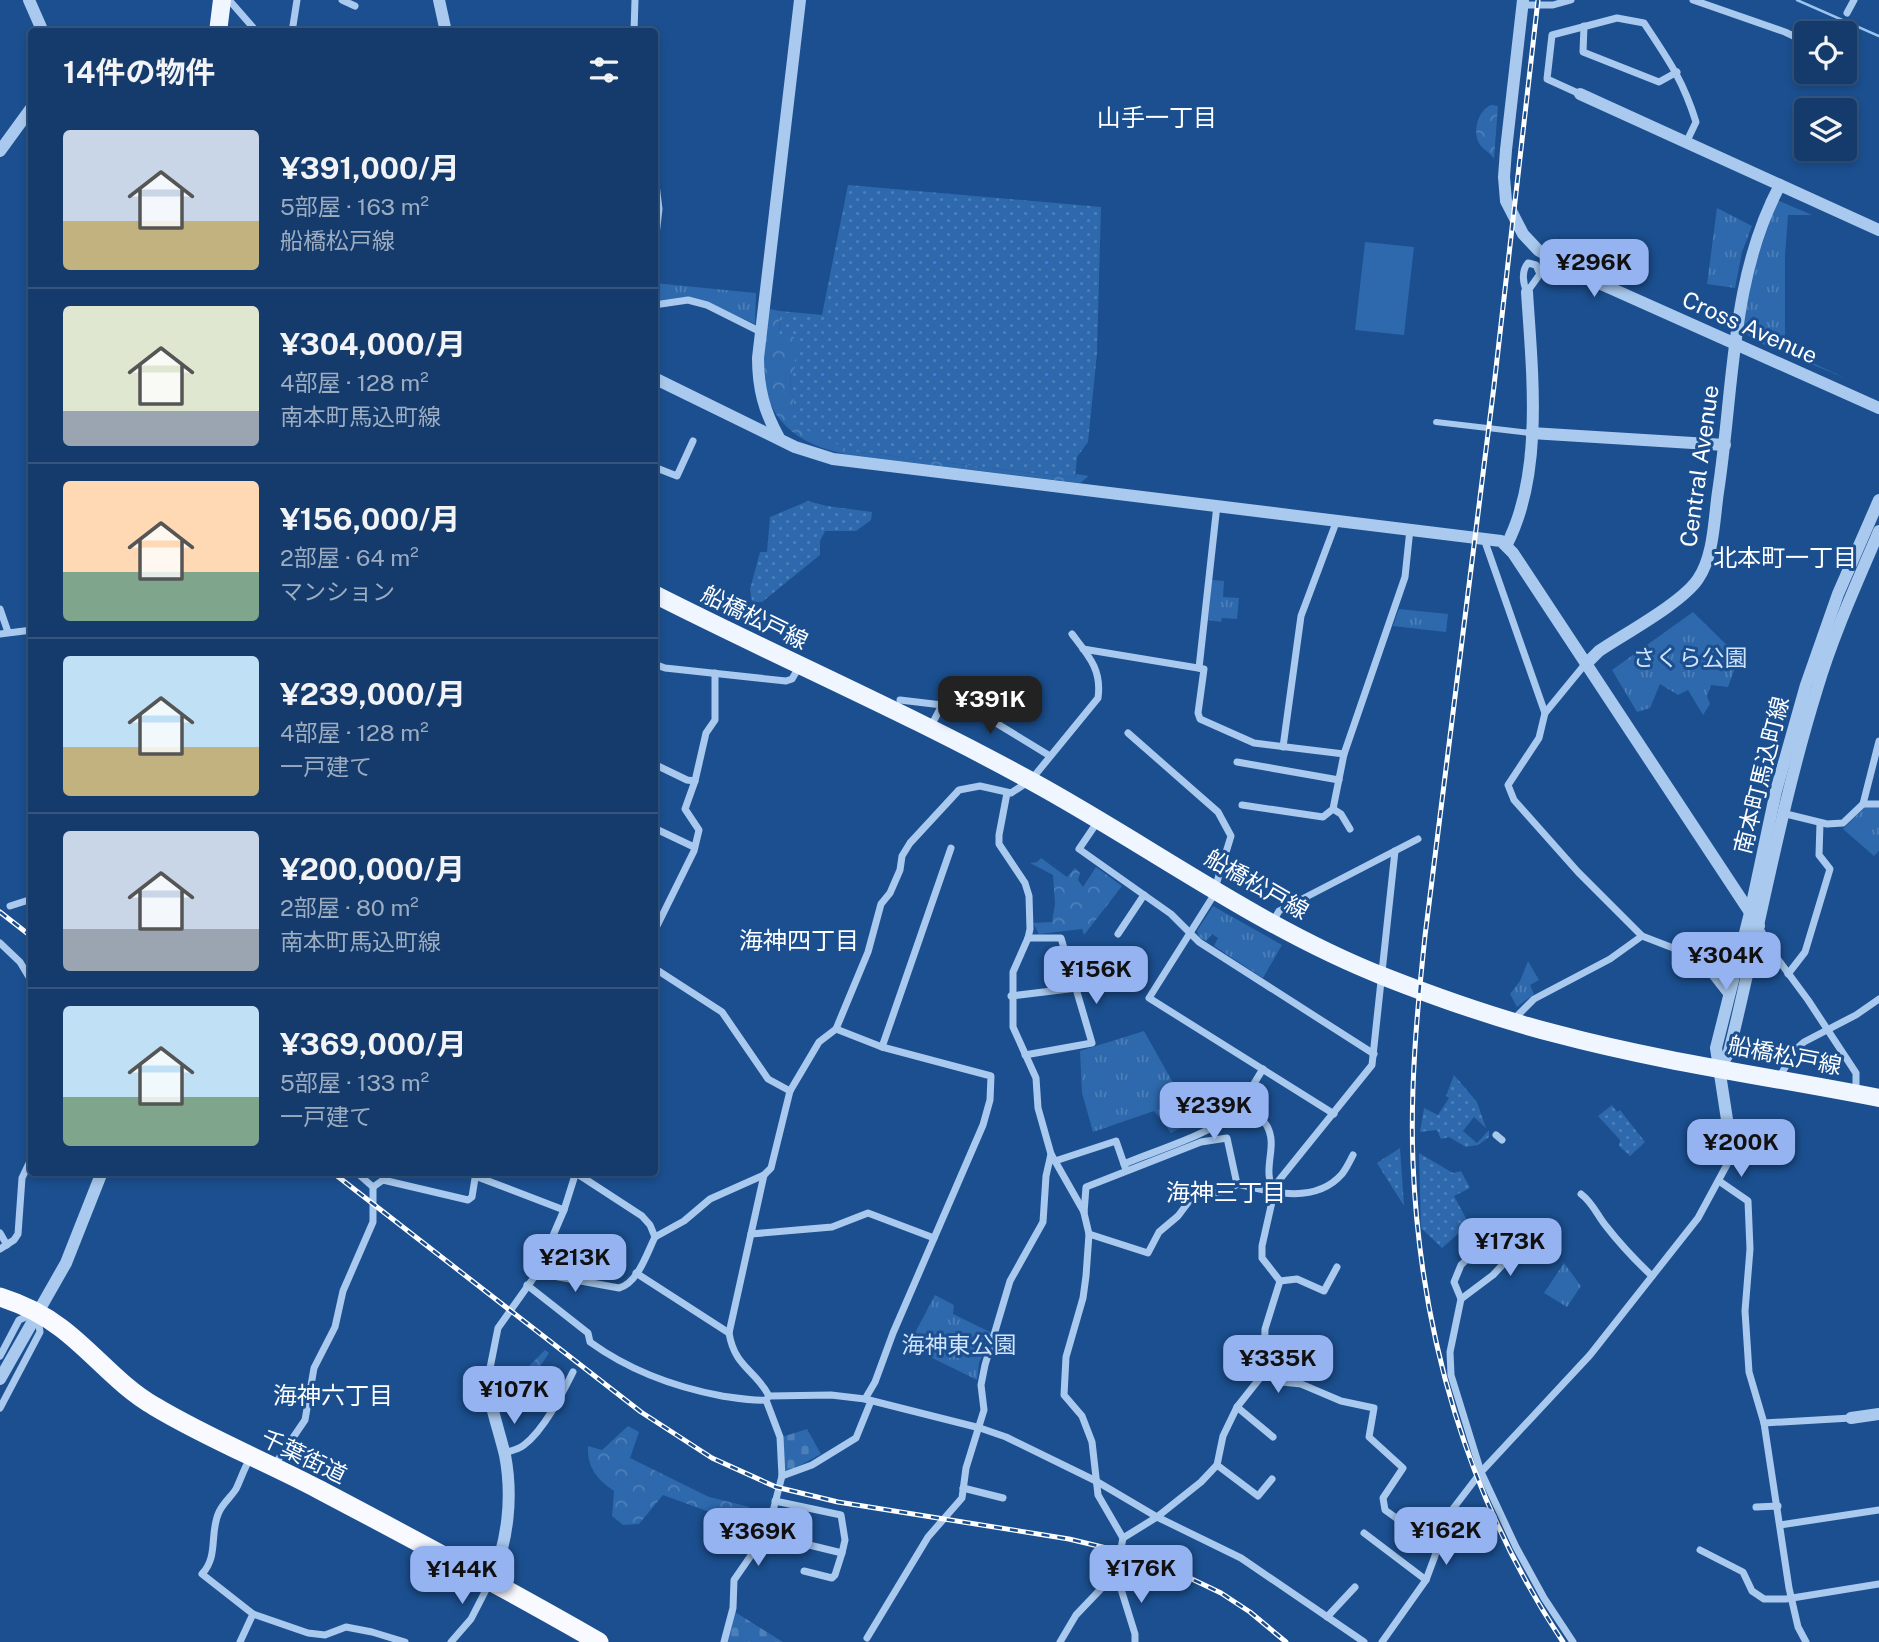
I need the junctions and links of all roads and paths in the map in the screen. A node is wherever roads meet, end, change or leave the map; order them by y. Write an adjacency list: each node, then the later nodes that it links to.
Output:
1 (29, 0): 15 (street)
2 (297, 0): 19 (street)
3 (342, 0): 12 (street)
4 (439, 0): 20 (street)
5 (635, 0): 21 (street)
6 (800, 0): 32 (street)
7 (1571, 0): 11 (street)
8 (1693, 0): 22 (street)
9 (1854, 0): 13 (street)
10 (229, 1): 16 (main road); 17 (main road); 18 (street)
11 (1523, 2): 33 (street, Cross Avenue)
12 (355, 6)
13 (1847, 13)
14 (1584, 26): 23 (street); 23 (street); 24 (street)
15 (41, 28)
16 (219, 28)
17 (228, 28)
18 (253, 28)
19 (293, 28)
20 (445, 28)
21 (634, 28)
22 (1794, 37)
23 (1677, 72): 26 (street)
24 (1580, 94): 26 (street)
25 (28, 112): 27 (street)
26 (1686, 143): 28 (street)
27 (0, 151)
28 (1780, 185): 29 (street); 33 (street, Central Avenue)
29 (1879, 230)
30 (1527, 292): 37 (street)
31 (658, 304): 32 (street)
32 (761, 332): 38 (street)
33 (1736, 344): 35 (street, Cross Avenue); 40 (street, Central Avenue)
34 (658, 380): 38 (street)
35 (1879, 408)
36 (1436, 422): 37 (street)
37 (1531, 433): 40 (street); 48 (street)
38 (779, 438): 43 (street)
39 (693, 441): 41 (street)
40 (1726, 445): 56 (street, Central Avenue)
41 (658, 469)
42 (1879, 500): 50 (street, 南本町馬込町線)
43 (1217, 505): 44 (street); 59 (street)
44 (1337, 520): 45 (street); 67 (street)
45 (1410, 529): 47 (street); 68 (street)
46 (1879, 531): 50 (street, 南本町馬込町線)
47 (1484, 538): 48 (street); 63 (street)
48 (1507, 544): 56 (street)
49 (658, 596): 58 (main road, 船橋松戸線)
50 (1844, 597): 81 (street, 南本町馬込町線)
51 (0, 609): 53 (street)
52 (28, 630): 53 (street)
53 (4, 633)
54 (1072, 634): 55 (street)
55 (1083, 649): 59 (street); 69 (street)
56 (1587, 663): 63 (street); 94 (street)
57 (658, 665): 60 (street)
58 (800, 666): 60 (street); 64 (main road, 船橋松戸線)
59 (1199, 668): 67 (street)
60 (715, 673): 75 (street)
61 (900, 700): 62 (street)
62 (942, 705): 64 (street); 69 (street)
63 (1545, 713): 100 (street)
64 (930, 728): 73 (main road, 船橋松戸線)
65 (1128, 733): 90 (street)
66 (1879, 741): 70 (street)
67 (1283, 747): 68 (street)
68 (1344, 754): 74 (street)
69 (1050, 755): 73 (street)
70 (1877, 757): 78 (street)
71 (1237, 762): 74 (street)
72 (658, 766): 75 (street)
73 (1031, 780): 76 (street); 82 (main road, 船橋松戸線)
74 (1339, 780): 80 (street)
75 (695, 781): 87 (street)
76 (1007, 793): 101 (street); 112 (street)
77 (1242, 804): 80 (street)
78 (1863, 804): 79 (street); 83 (street)
79 (1879, 804)
80 (1333, 809): 84 (street)
81 (1777, 812): 83 (street); 94 (street, 南本町馬込町線); 97 (street, 南本町馬込町線)
82 (1099, 819): 90 (main road, 船橋松戸線); 91 (street)
83 (1820, 822): 104 (street)
84 (1350, 829)
85 (658, 830): 87 (street)
86 (1418, 839): 89 (street)
87 (694, 847): 96 (street)
88 (951, 848): 114 (street)
89 (1395, 851): 95 (street); 106 (street)
90 (1215, 890): 95 (main road, 船橋松戸線); 98 (street)
91 (1144, 895): 98 (street); 99 (street)
92 (28, 900): 93 (street)
93 (10, 906)
94 (1750, 913): 97 (street); 109 (street, 南本町馬込町線)
95 (1272, 923): 106 (main road, 船橋松戸線)
96 (658, 925)
97 (1759, 926): 104 (street); 117 (street, 南本町馬込町線)
98 (1191, 932): 115 (street); 118 (street)
99 (1118, 934)
100 (1642, 936): 109 (street); 111 (street)
101 (1028, 939): 107 (street); 108 (street)
102 (0, 943): 105 (street)
103 (658, 971): 120 (street)
104 (1788, 974): 113 (street)
105 (28, 975)
106 (1382, 976): 111 (main road, 船橋松戸線); 115 (street)
107 (1077, 988): 108 (street); 116 (street)
108 (1011, 996): 116 (street)
109 (1729, 996): 117 (street, 南本町馬込町線)
110 (1879, 999): 113 (street)
111 (1512, 1021): 117 (main road, 船橋松戸線)
112 (836, 1029): 114 (street); 120 (street)
113 (1826, 1030): 119 (street); 121 (street)
114 (882, 1047): 149 (street)
115 (1374, 1054): 124 (street)
116 (1025, 1055): 126 (street)
117 (1720, 1068): 119 (main road, 船橋松戸線); 127 (street, 南本町馬込町線)
118 (1263, 1069): 123 (street); 124 (street)
119 (1779, 1079): 121 (main road, 船橋松戸線)
120 (790, 1091): 130 (street)
121 (1856, 1093): 122 (main road, 船橋松戸線)
122 (1879, 1098)
123 (1243, 1102): 129 (street); 140 (street)
124 (1334, 1114): 140 (street)
125 (1353, 1155): 140 (street)
126 (1053, 1158): 129 (street); 143 (street); 174 (street)
127 (1730, 1159): 137 (street)
128 (28, 1165): 151 (street)
129 (1125, 1168): 138 (street); 143 (street)
130 (764, 1175): 146 (street); 148 (street)
131 (100, 1176): 160 (street)
132 (361, 1176): 139 (street)
133 (476, 1176): 139 (street)
134 (481, 1176): 142 (street)
135 (575, 1176): 142 (street)
136 (581, 1176): 148 (street)
137 (1718, 1181): 155 (street); 173 (street)
138 (1237, 1184): 140 (street); 147 (street)
139 (373, 1187): 179 (street)
140 (1275, 1193): 156 (street)
141 (1581, 1194): 155 (street)
142 (564, 1210): 153 (street)
143 (1084, 1213): 147 (street)
144 (1535, 1230): 159 (street)
145 (0, 1233): 151 (street)
146 (751, 1234): 149 (street); 161 (street)
147 (1089, 1234): 183 (street)
148 (655, 1237): 154 (street)
149 (934, 1238): 167 (street)
150 (1489, 1238): 159 (street)
151 (4, 1247)
152 (1338, 1267): 156 (street)
153 (537, 1273): 154 (street); 157 (street)
154 (636, 1273): 161 (street)
155 (1652, 1276): 180 (street)
156 (1280, 1281): 164 (street)
157 (527, 1285): 166 (street); 168 (street)
158 (0, 1297): 160 (highway, 千葉街道)
159 (1461, 1299): 180 (street)
160 (37, 1312): 162 (street); 165 (street); 170 (street); 177 (highway, 千葉街道)
161 (729, 1333): 166 (street)
162 (0, 1356)
163 (573, 1372): 176 (street)
164 (1264, 1373): 169 (street); 195 (street)
165 (0, 1379)
166 (768, 1398): 167 (street); 181 (street)
167 (868, 1400): 174 (street); 181 (street)
168 (492, 1407): 176 (street)
169 (1237, 1407): 175 (street); 178 (street)
170 (0, 1408)
171 (1879, 1414): 172 (street)
172 (1851, 1418): 173 (street)
173 (1765, 1423): 187 (street)
174 (980, 1428): 183 (street); 184 (street)
175 (1273, 1437)
176 (504, 1453): 200 (street)
177 (251, 1457): 179 (highway, 千葉街道); 205 (street)
178 (1217, 1465): 182 (street); 190 (street)
179 (273, 1468): 200 (highway, 千葉街道)
180 (1481, 1472): 195 (street); 217 (street)
181 (782, 1476): 186 (street)
182 (1272, 1479)
183 (1096, 1481): 190 (street); 194 (street)
184 (963, 1488): 185 (street); 207 (street)
185 (1003, 1498)
186 (775, 1501): 193 (street); 197 (street)
187 (1778, 1506): 188 (street); 191 (street)
188 (1756, 1507)
189 (1879, 1510): 191 (street)
190 (1157, 1517): 194 (street); 206 (street)
191 (1780, 1525): 204 (street)
192 (1364, 1533): 201 (street)
193 (764, 1534): 197 (street); 212 (street)
194 (1123, 1538): 199 (street)
195 (1438, 1548): 201 (street)
196 (1700, 1550): 204 (street)
197 (842, 1553): 198 (street)
198 (804, 1571)
199 (1116, 1573): 213 (street); 214 (street)
200 (491, 1580): 210 (street); 211 (highway, 千葉街道)
201 (1426, 1580): 216 (street)
202 (1879, 1584): 204 (street)
203 (1355, 1587): 206 (street)
204 (1791, 1598): 218 (street)
205 (253, 1614): 208 (street); 209 (street)
206 (1327, 1618): 215 (street)
207 (867, 1638)
208 (240, 1642)
209 (405, 1642)
210 (451, 1642)
211 (599, 1642)
212 (724, 1642)
213 (1060, 1642)
214 (1135, 1642)
215 (1364, 1642)
216 (1382, 1642)
217 (1573, 1642)
218 (1806, 1642)

